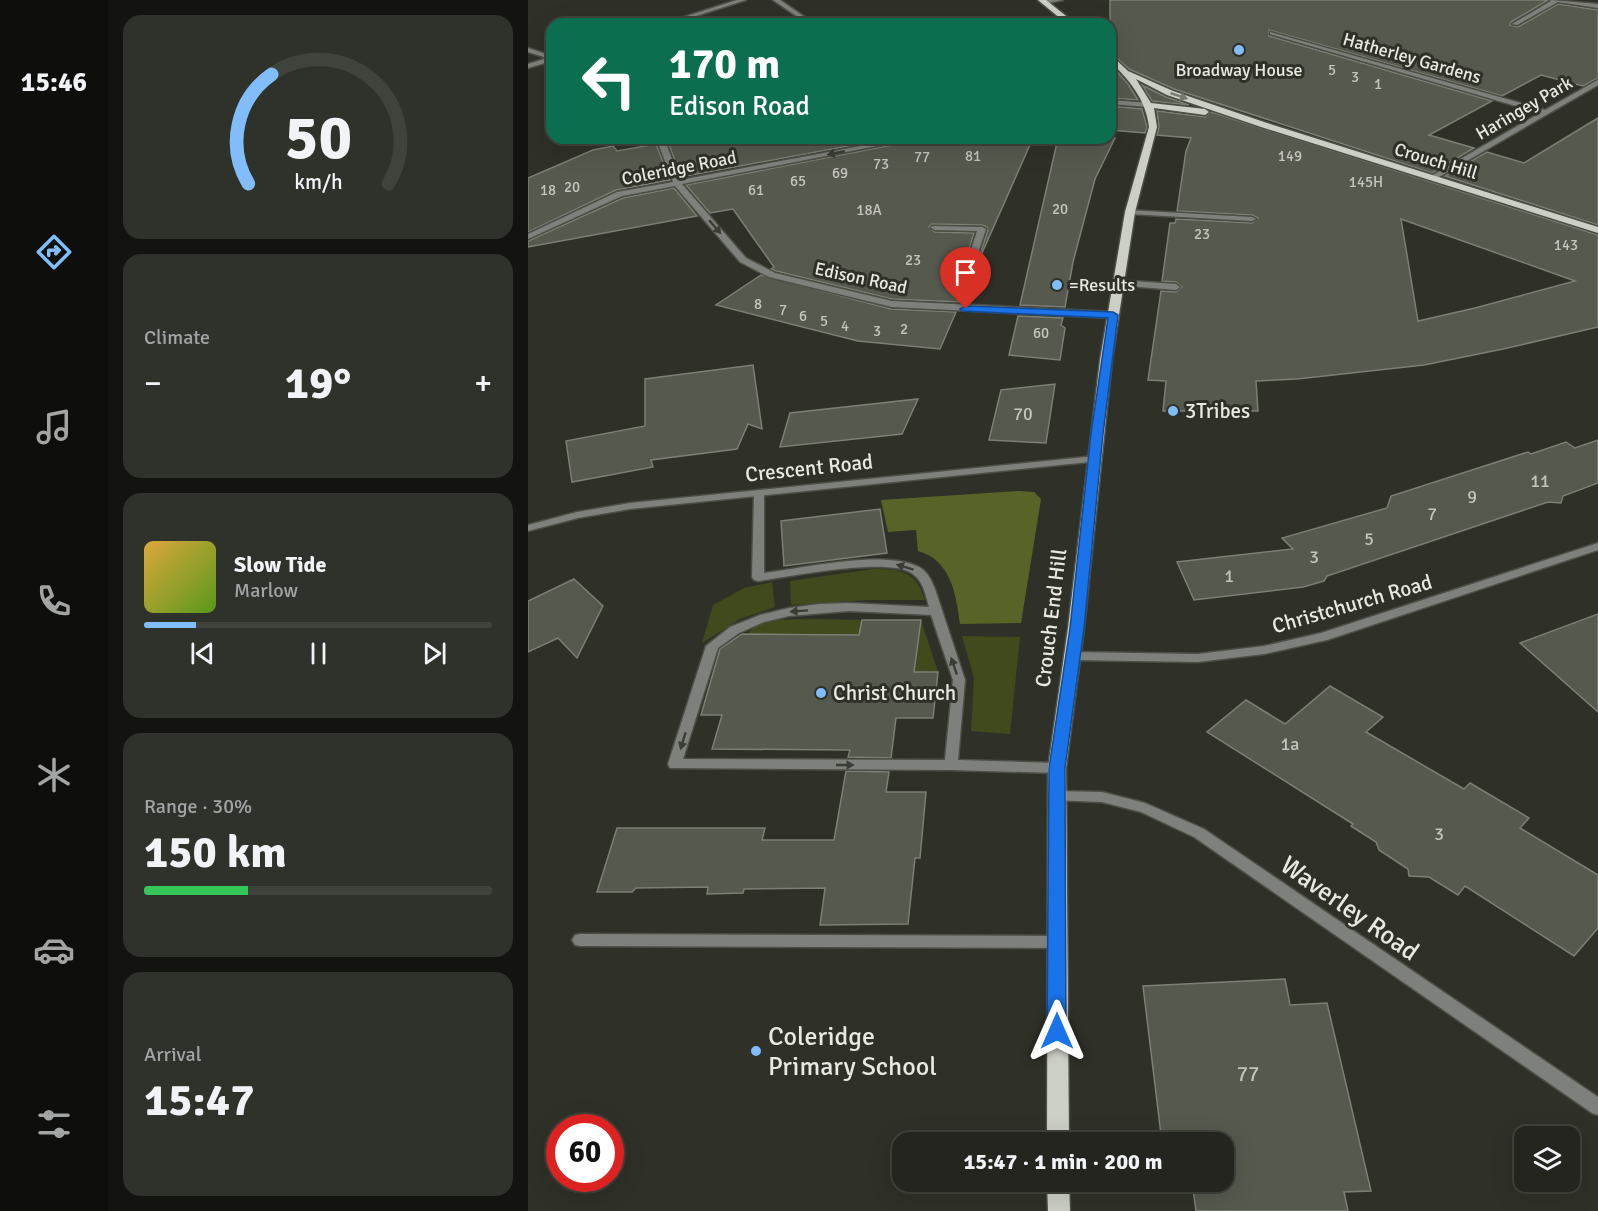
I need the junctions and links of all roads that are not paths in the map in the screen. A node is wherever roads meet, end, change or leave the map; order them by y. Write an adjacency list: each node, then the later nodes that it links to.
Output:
1 (743, 0): 7 (street)
2 (776, 0): 8 (street)
3 (1060, 0): 5 (street)
4 (1555, 0): 6 (street); 10 (street)
5 (1043, 1): 9 (main road)
6 (1598, 6)
7 (684, 18)
8 (803, 18)
9 (1064, 18)
10 (1515, 24)
11 (1272, 33): 21 (street, Hatherley Gardens)
12 (528, 50): 13 (street)
13 (546, 56)
14 (546, 60): 16 (street)
15 (1116, 62): 17 (main road)
16 (528, 66)
17 (1126, 72): 20 (main road); 22 (main road, Crouch Hill, one-way to 22)
18 (1598, 82): 21 (street, Haringey Park)
19 (1116, 102): 20 (street)
20 (1149, 105): 22 (main road, Crouch Hill); 27 (main road, Crouch End Hill)
21 (1544, 112): 25 (street, Haringey Park)
22 (1264, 125): 25 (main road, Crouch Hill)
23 (662, 144): 26 (street, Edison Road)
24 (882, 144): 26 (street, Coleridge Road, one-way to 26)
25 (1434, 178): 30 (main road, Crouch Hill)
26 (677, 183): 31 (street, Coleridge Road); 36 (street, Edison Road, one-way to 36)
27 (1130, 212): 28 (street); 33 (main road, Crouch End Hill)
28 (1252, 219)
29 (935, 228): 32 (street)
30 (1598, 230)
31 (528, 237)
32 (966, 278)
33 (1118, 283): 34 (street); 37 (main road, Crouch End Hill)
34 (1176, 287)
35 (962, 298): 36 (street)
36 (966, 309): 37 (street, Edison Road)
37 (1113, 315): 38 (main road, Crouch End Hill)
38 (1095, 459): 39 (street, Crescent Road); 43 (main road, Crouch End Hill)
39 (759, 493): 40 (street, Crescent Road); 42 (street, one-way to 39)
40 (528, 528)
41 (1598, 546): 43 (street, Christchurch Road)
42 (936, 611): 44 (street, one-way to 42); 44 (street, one-way to 44)
43 (1072, 656): 45 (main road, Crouch End Hill)
44 (951, 765): 45 (street)
45 (1057, 768): 46 (main road, Crouch End Hill)
46 (1056, 796): 48 (main road, Crouch End Hill); 49 (street, Waverley Road)
47 (580, 940): 48 (street)
48 (1056, 942): 50 (main road, Crouch End Hill)
49 (1598, 1107)
50 (1058, 1132)
51 (1058, 1192): 52 (main road)
52 (1059, 1211)

